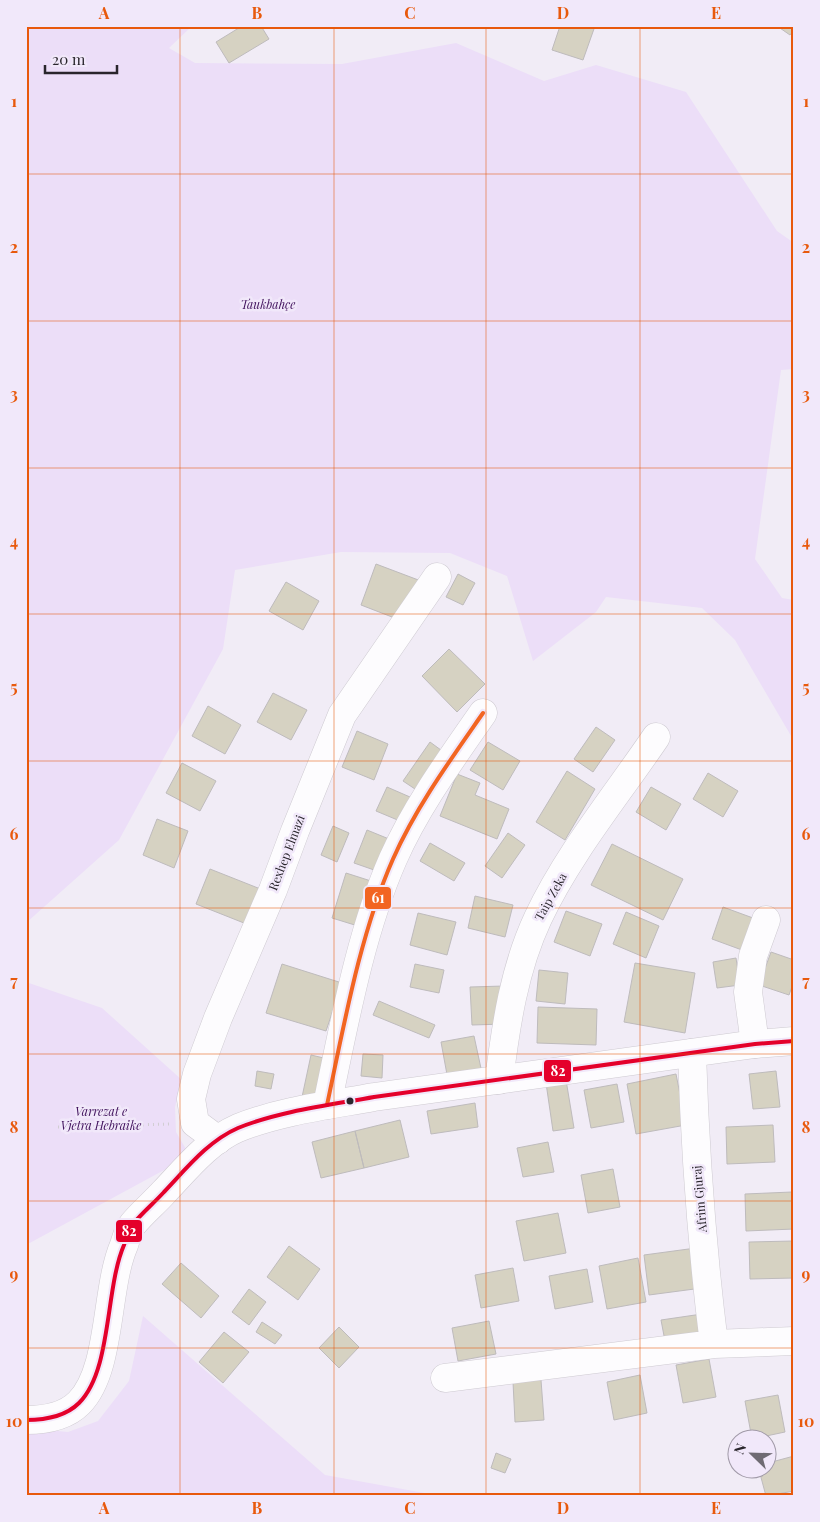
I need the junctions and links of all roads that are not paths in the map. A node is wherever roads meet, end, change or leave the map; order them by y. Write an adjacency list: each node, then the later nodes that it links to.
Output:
1 (437, 577): 10 (street, Rexhep Elmazi)
2 (483, 713): 9 (street)
3 (656, 737): 8 (street, Taip Zeka)
4 (766, 920): 6 (street)
5 (794, 1041): 6 (street)
6 (755, 1044): 7 (street)
7 (692, 1053): 8 (street); 12 (street, Afrim Gjuraj)
8 (499, 1080): 9 (street)
9 (327, 1105): 10 (street)
10 (218, 1140): 14 (street)
11 (794, 1341): 12 (street)
12 (714, 1344): 13 (street)
13 (445, 1378)
14 (26, 1420)

